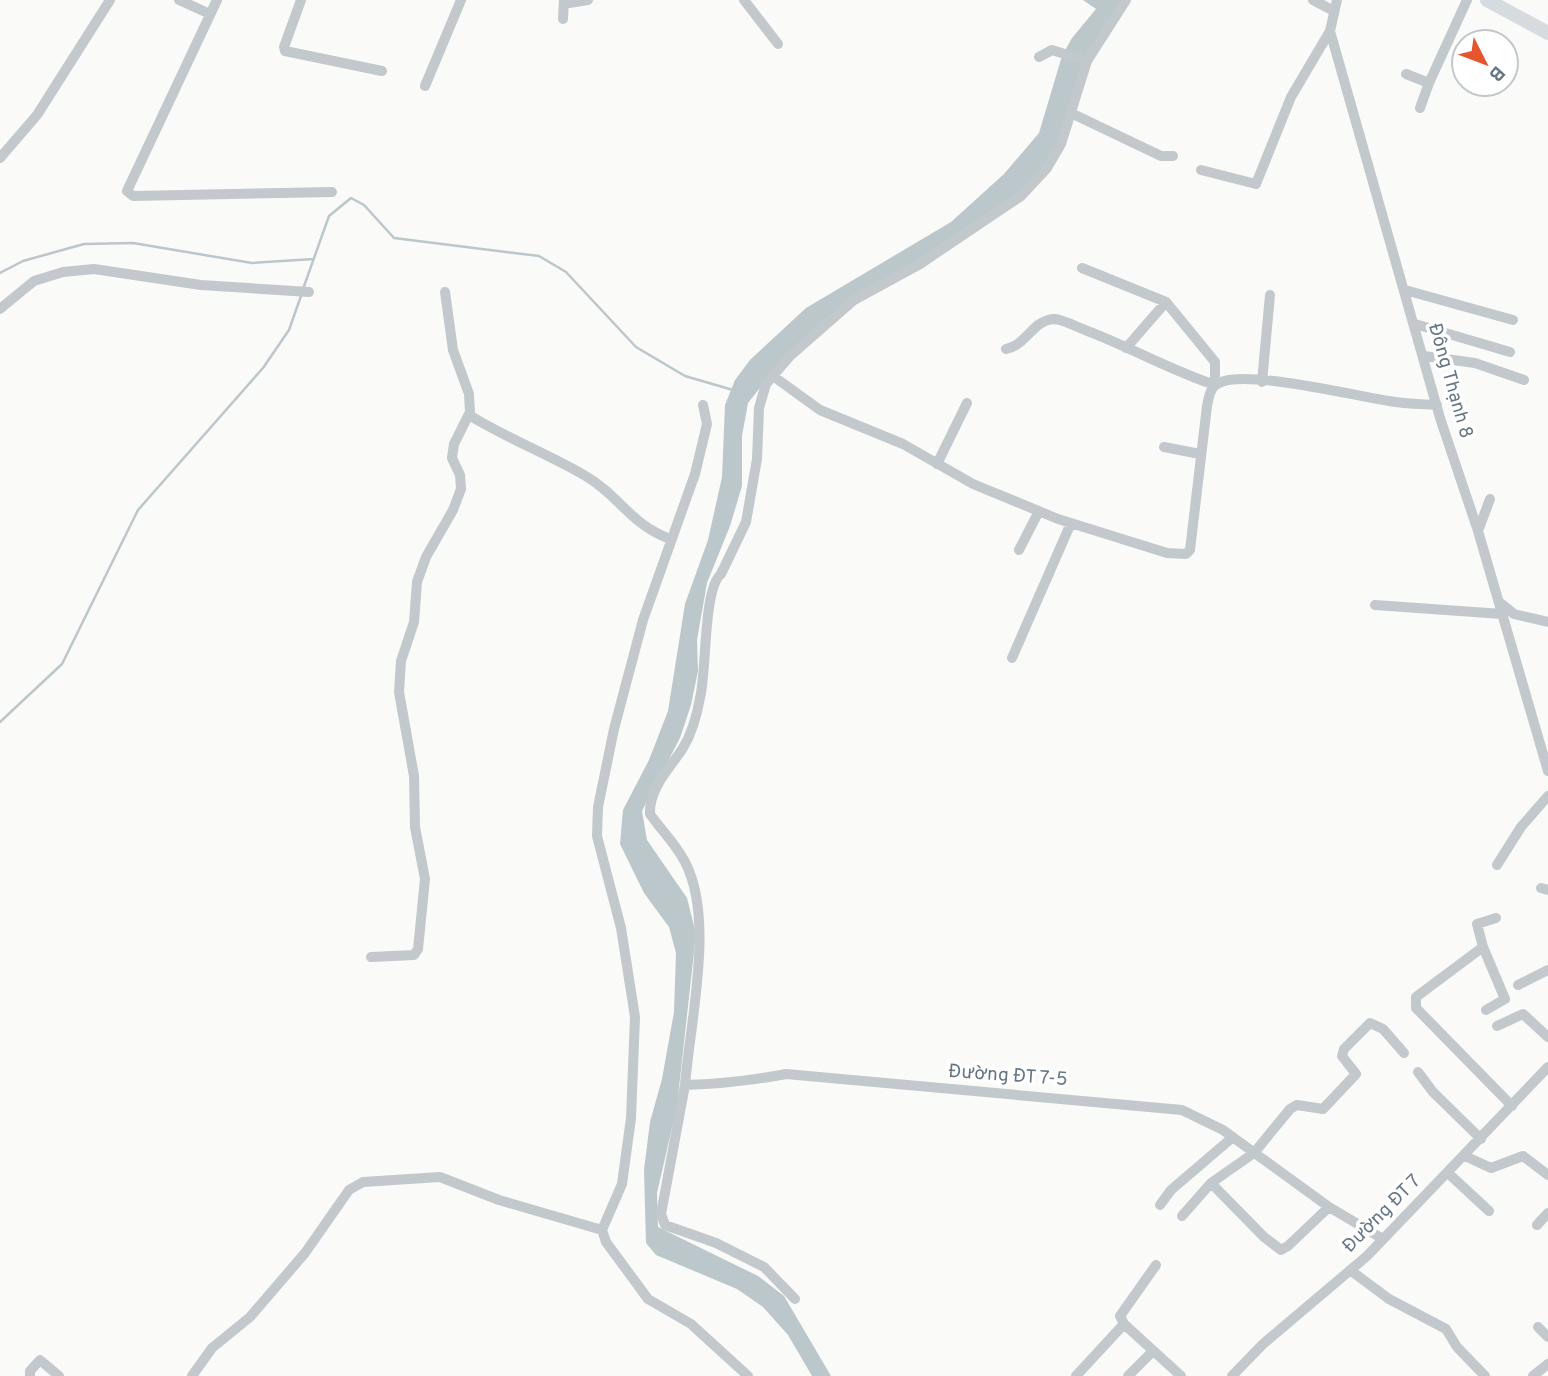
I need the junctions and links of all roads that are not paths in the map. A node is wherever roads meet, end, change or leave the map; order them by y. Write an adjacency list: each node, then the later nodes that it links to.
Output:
1 (110, 0): 29 (street)
2 (178, 0): 15 (street)
3 (216, 0): 15 (street)
4 (301, 0): 22 (street)
5 (461, 0): 25 (street)
6 (566, 0): 7 (street); 16 (street)
7 (588, 0)
8 (744, 0): 19 (street)
9 (1126, 0): 21 (street)
10 (1312, 0): 14 (street)
11 (1337, 0): 14 (street, Đông Thạnh 8)
12 (1466, 0): 24 (street)
13 (1487, 0): 18 (main road)
14 (1334, 11): 17 (street, Đông Thạnh 8)
15 (210, 14): 31 (street)
16 (563, 19)
17 (1330, 31): 30 (street); 33 (street, Đông Thạnh 8)
18 (1548, 33)
19 (778, 44)
20 (1039, 57): 21 (street)
21 (1086, 61): 27 (street)
22 (382, 71)
23 (1406, 74): 24 (street)
24 (1429, 83): 26 (street)
25 (425, 86)
26 (1420, 108)
27 (1073, 114): 28 (street); 45 (street)
28 (1173, 156)
29 (0, 158)
30 (1202, 170)
31 (332, 192)
32 (1082, 268): 37 (street)
33 (1405, 290): 39 (street); 40 (street, Đông Thạnh 8)
34 (309, 292): 38 (street)
35 (444, 292): 52 (street)
36 (1270, 295): 47 (street)
37 (1166, 302): 41 (street); 48 (street)
38 (0, 309)
39 (1513, 320)
40 (1415, 324): 43 (street); 44 (street, Đông Thạnh 8)
41 (1126, 348): 42 (street); 48 (street)
42 (1006, 349)
43 (1510, 352)
44 (1424, 356): 46 (street); 51 (street, Đông Thạnh 8)
45 (773, 376): 55 (street); 82 (street)
46 (1524, 380)
47 (1262, 382): 48 (street); 51 (street)
48 (1215, 385): 54 (street)
49 (967, 403): 55 (street)
50 (703, 405): 60 (street)
51 (1437, 405): 59 (street, Đông Thạnh 8)
52 (469, 415): 60 (street); 73 (street)
53 (1164, 447): 54 (street)
54 (1200, 454): 58 (street)
55 (937, 464): 57 (street)
56 (1490, 499): 59 (street)
57 (1039, 511): 58 (street); 61 (street)
58 (1071, 523): 66 (street)
59 (1478, 531): 62 (street, Đông Thạnh 8)
60 (670, 539): 97 (street)
61 (1019, 550)
62 (1499, 602): 64 (street, Đông Thạnh 8); 65 (street)
63 (1375, 605): 64 (street)
64 (1502, 614): 67 (street, Đông Thạnh 8)
65 (1548, 622)
66 (1012, 658)
67 (1546, 757): 68 (street, Đông Thạnh 8)
68 (1548, 771)
69 (1548, 796): 70 (street)
70 (1497, 866)
71 (1496, 918): 72 (street)
72 (1483, 947): 76 (street); 83 (street)
73 (372, 957)
74 (1548, 970): 75 (street)
75 (1518, 985)
76 (1486, 1010)
77 (1497, 1026): 78 (street)
78 (1548, 1037)
79 (1404, 1053): 86 (street)
80 (1548, 1067): 83 (street, Đường ĐT 7)
81 (1418, 1072): 85 (street)
82 (685, 1085): 84 (street, Đường ĐT 7-5); 101 (street)
83 (1512, 1105): 85 (street, Đường ĐT 7)
84 (1233, 1137): 86 (street, Đường ĐT 7-5); 91 (street)
85 (1480, 1139): 87 (street, Đường ĐT 7)
86 (1254, 1153): 90 (street); 92 (street, Đường ĐT 7-5)
87 (1465, 1156): 88 (street, Đường ĐT 7); 89 (street)
88 (1448, 1173): 93 (street); 98 (street, Đường ĐT 7)
89 (1548, 1175)
90 (1211, 1184): 92 (street); 95 (street)
91 (1160, 1205)
92 (1329, 1207): 98 (street, Đường ĐT 7-5)
93 (1489, 1211)
94 (1548, 1213): 96 (street)
95 (1182, 1216)
96 (1536, 1225)
97 (603, 1230): 109 (street); 110 (street)
98 (1383, 1239): 100 (street, Đường ĐT 7)
99 (1156, 1265): 102 (street)
100 (1350, 1270): 114 (street, Đường ĐT 7); 115 (street)
101 (795, 1299)
102 (1124, 1324): 105 (street); 111 (street)
103 (1538, 1327): 104 (street)
104 (1548, 1337)
105 (1153, 1351): 112 (street); 113 (street)
106 (1548, 1364): 116 (street)
107 (30, 1376): 108 (street)
108 (59, 1376)
109 (192, 1376)
110 (748, 1376)
111 (1076, 1376)
112 (1128, 1376)
113 (1181, 1376)
114 (1232, 1376)
115 (1485, 1376)
116 (1533, 1376)

